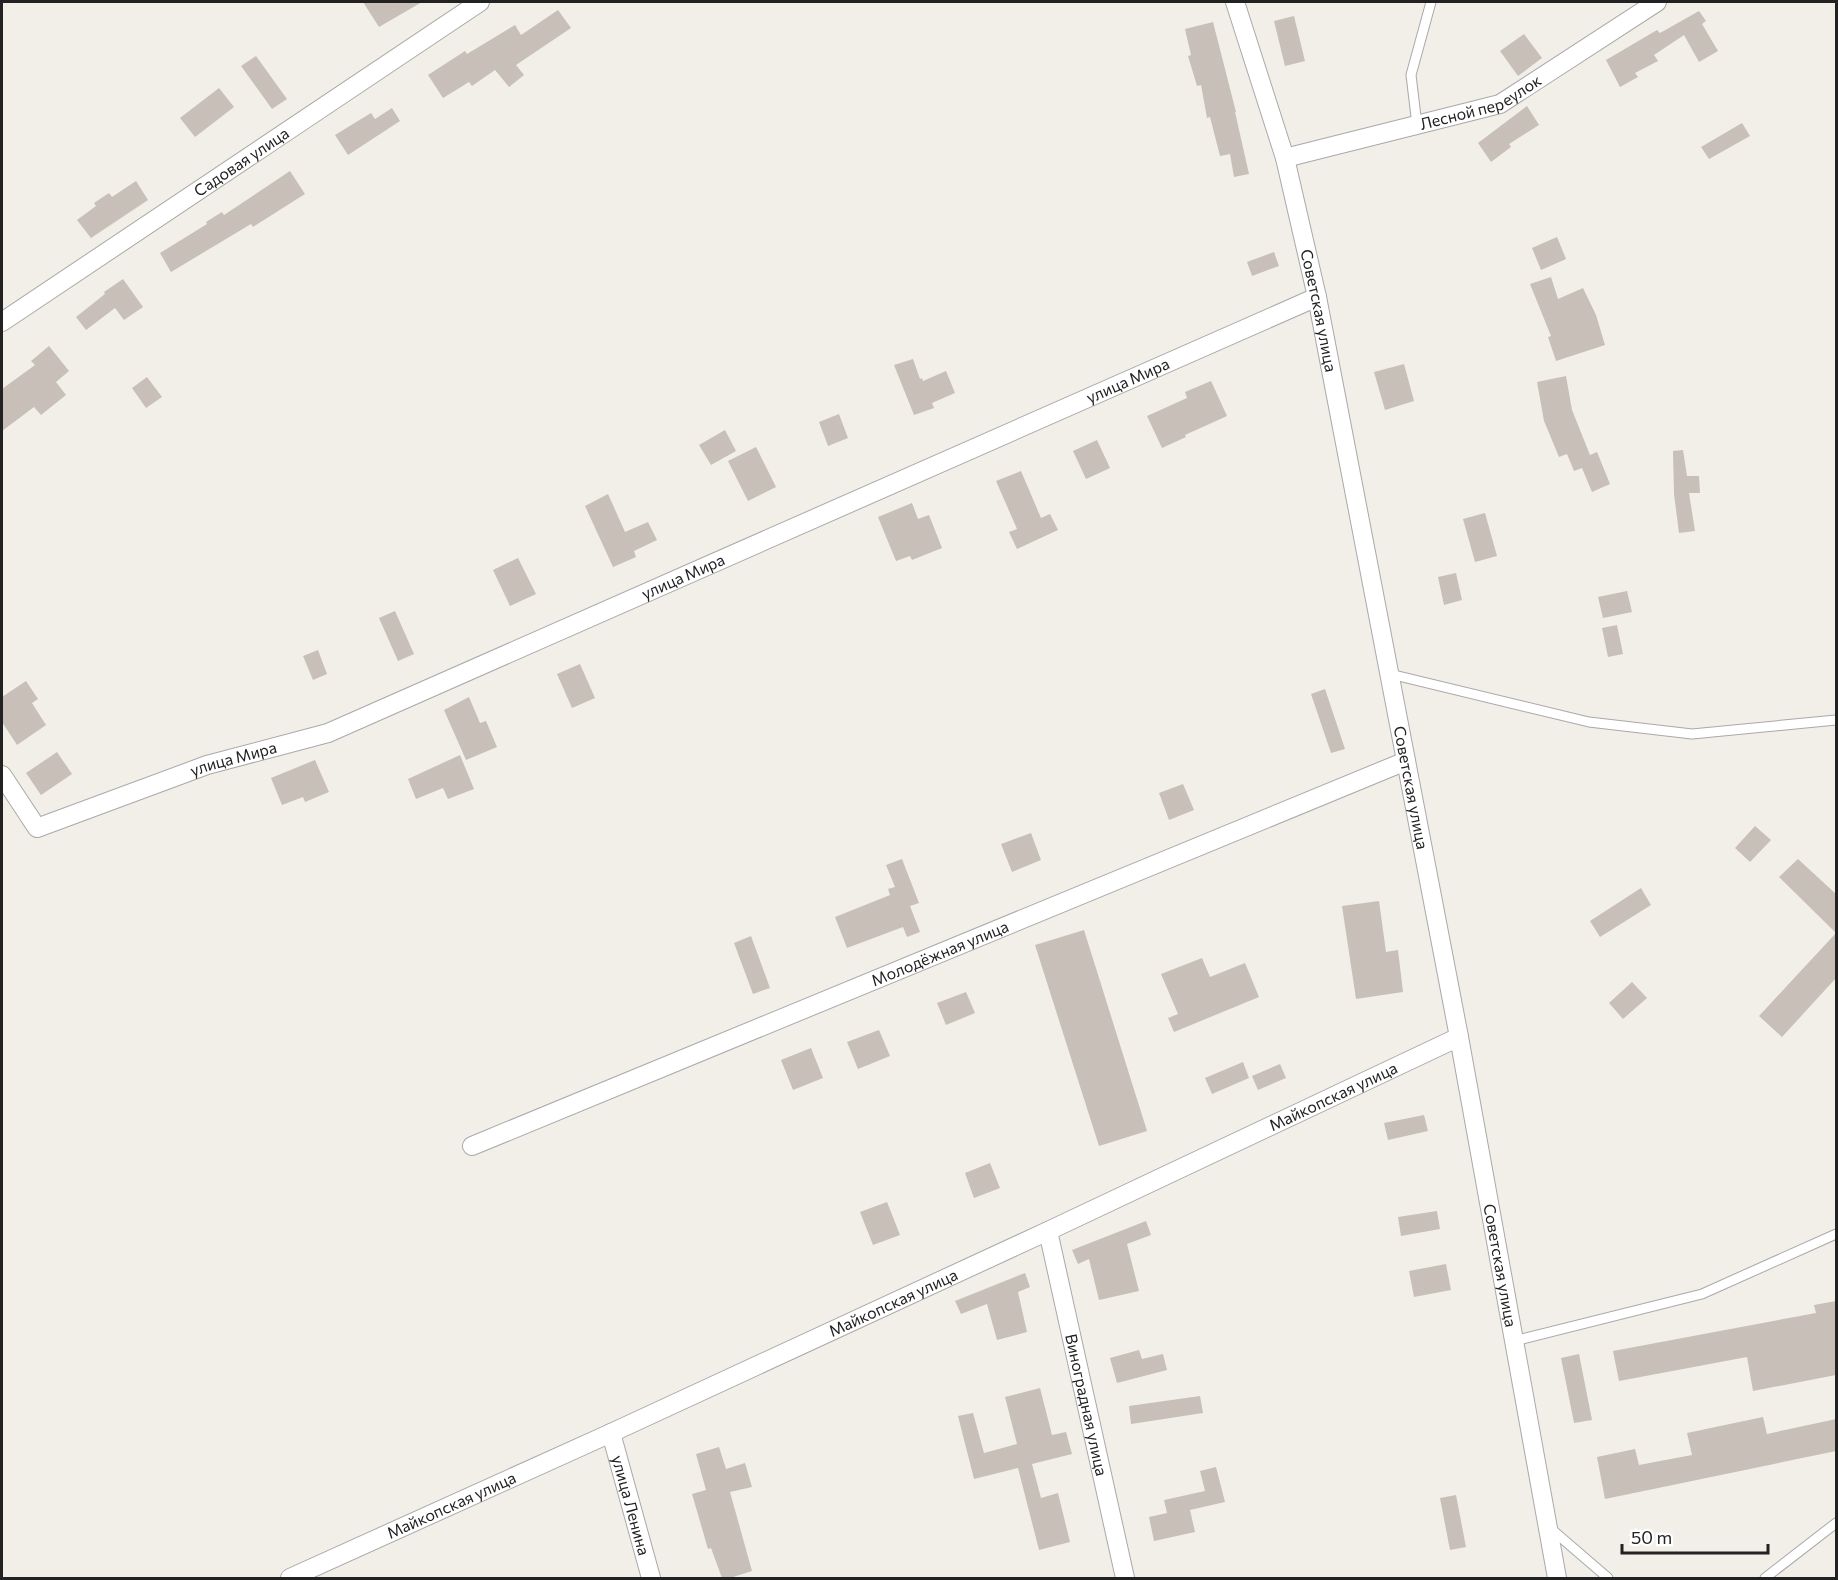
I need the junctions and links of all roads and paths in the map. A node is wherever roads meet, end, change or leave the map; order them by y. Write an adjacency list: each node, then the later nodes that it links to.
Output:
1 (480, 2): 8 (street, Садовая улица)
2 (1235, 2): 6 (street, Советская улица)
3 (1431, 2): 5 (lane)
4 (1657, 2): 5 (street, Лесной переулок)
5 (1417, 125): 6 (street, Лесной переулок)
6 (1285, 158): 7 (street, Советская улица)
7 (1317, 297): 9 (street, Советская улица); 12 (street, улица Мира)
8 (2, 322)
9 (1390, 674): 10 (lane); 11 (street, Советская улица)
10 (1836, 720)
11 (1406, 761): 13 (street, Советская улица); 14 (street, Молодёжная улица)
12 (2, 775)
13 (1459, 1037): 15 (street, Майкопская улица); 17 (street, Советская улица)
14 (472, 1146)
15 (1048, 1231): 18 (street, Майкопская улица); 23 (street, Виноградная улица)
16 (1836, 1234): 17 (lane)
17 (1514, 1341): 20 (street, Советская улица)
18 (611, 1433): 21 (street, Майкопская улица); 22 (street, улица Ленина)
19 (1836, 1523): 26 (lane)
20 (1548, 1527): 24 (street, Советская улица); 25 (lane)
21 (290, 1578)
22 (651, 1578)
23 (1125, 1578)
24 (1557, 1578)
25 (1608, 1578)
26 (1765, 1578)

